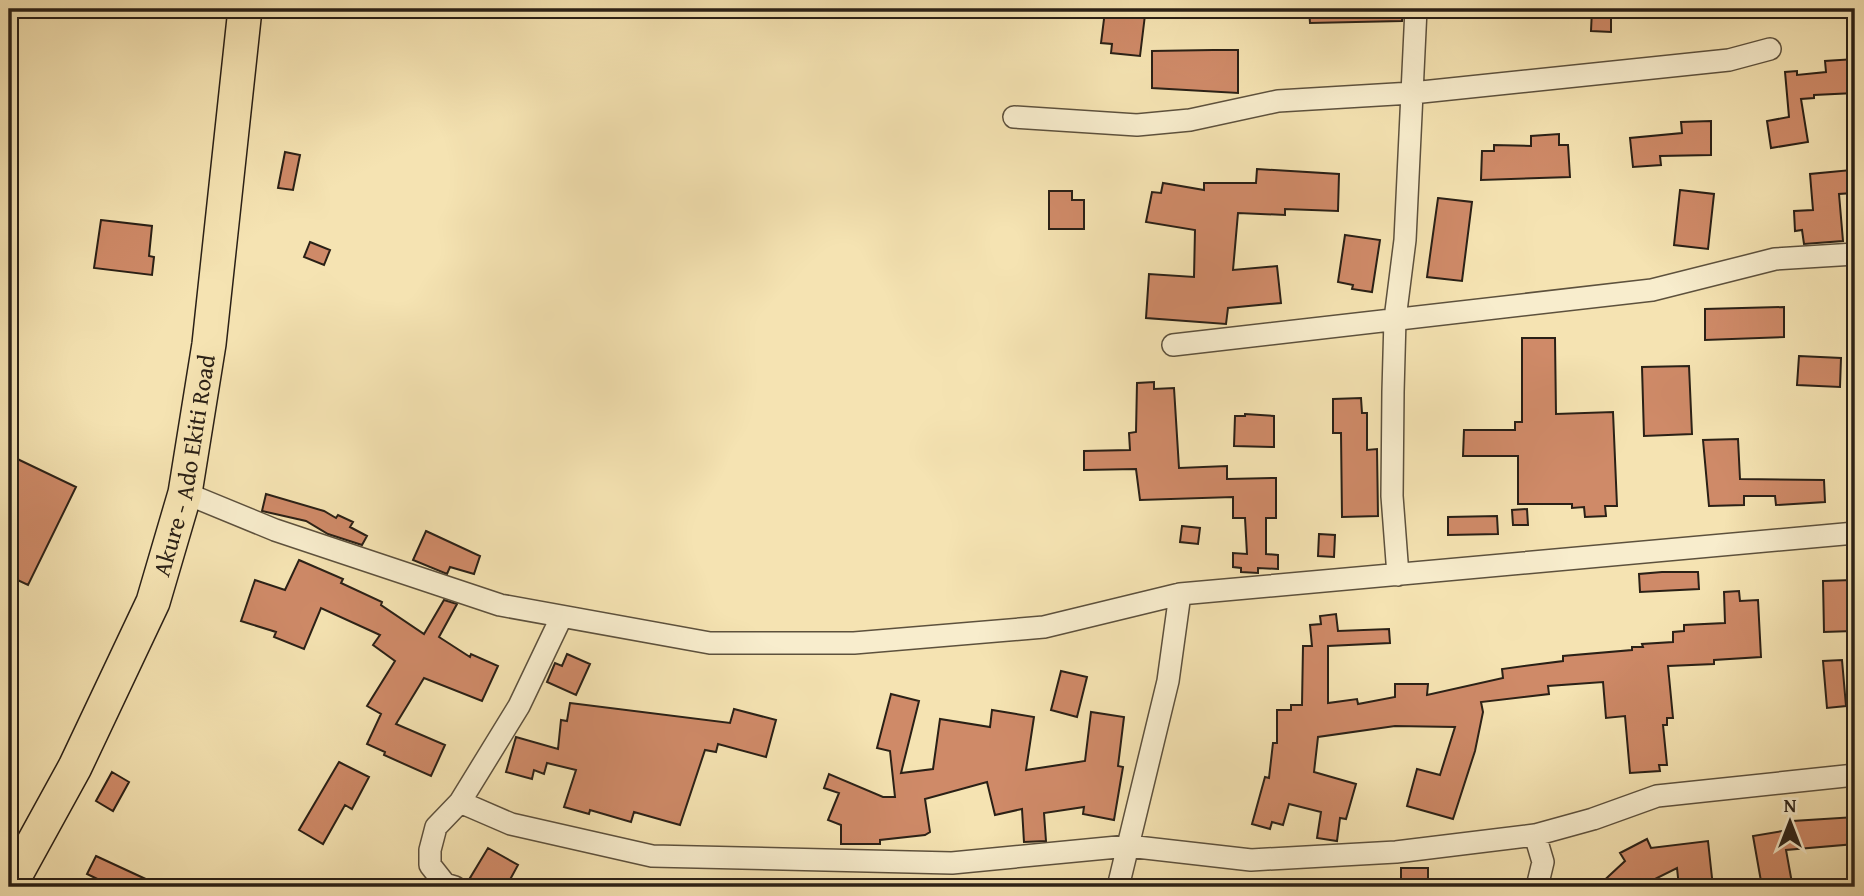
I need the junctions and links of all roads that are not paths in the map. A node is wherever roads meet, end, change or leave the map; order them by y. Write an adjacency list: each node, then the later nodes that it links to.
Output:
1 (245, 9): 9 (main road, Akure - Ado Ekiti Road)
2 (1416, 9): 4 (street)
3 (1770, 49): 4 (street)
4 (1412, 93): 5 (street); 7 (street)
5 (1014, 117)
6 (1855, 254): 7 (street)
7 (1395, 319): 8 (street); 11 (street)
8 (1173, 345)
9 (185, 493): 13 (street); 18 (main road, Akure - Ado Ekiti Road)
10 (1855, 533): 11 (street)
11 (1398, 575): 12 (street)
12 (1180, 594): 13 (street); 17 (street)
13 (561, 618): 15 (street)
14 (1855, 775): 16 (street)
15 (460, 802): 17 (street); 19 (street)
16 (1535, 835): 17 (street); 21 (street)
17 (1128, 846): 20 (street)
18 (9, 887)
19 (455, 887)
20 (1118, 887)
21 (1537, 887)

